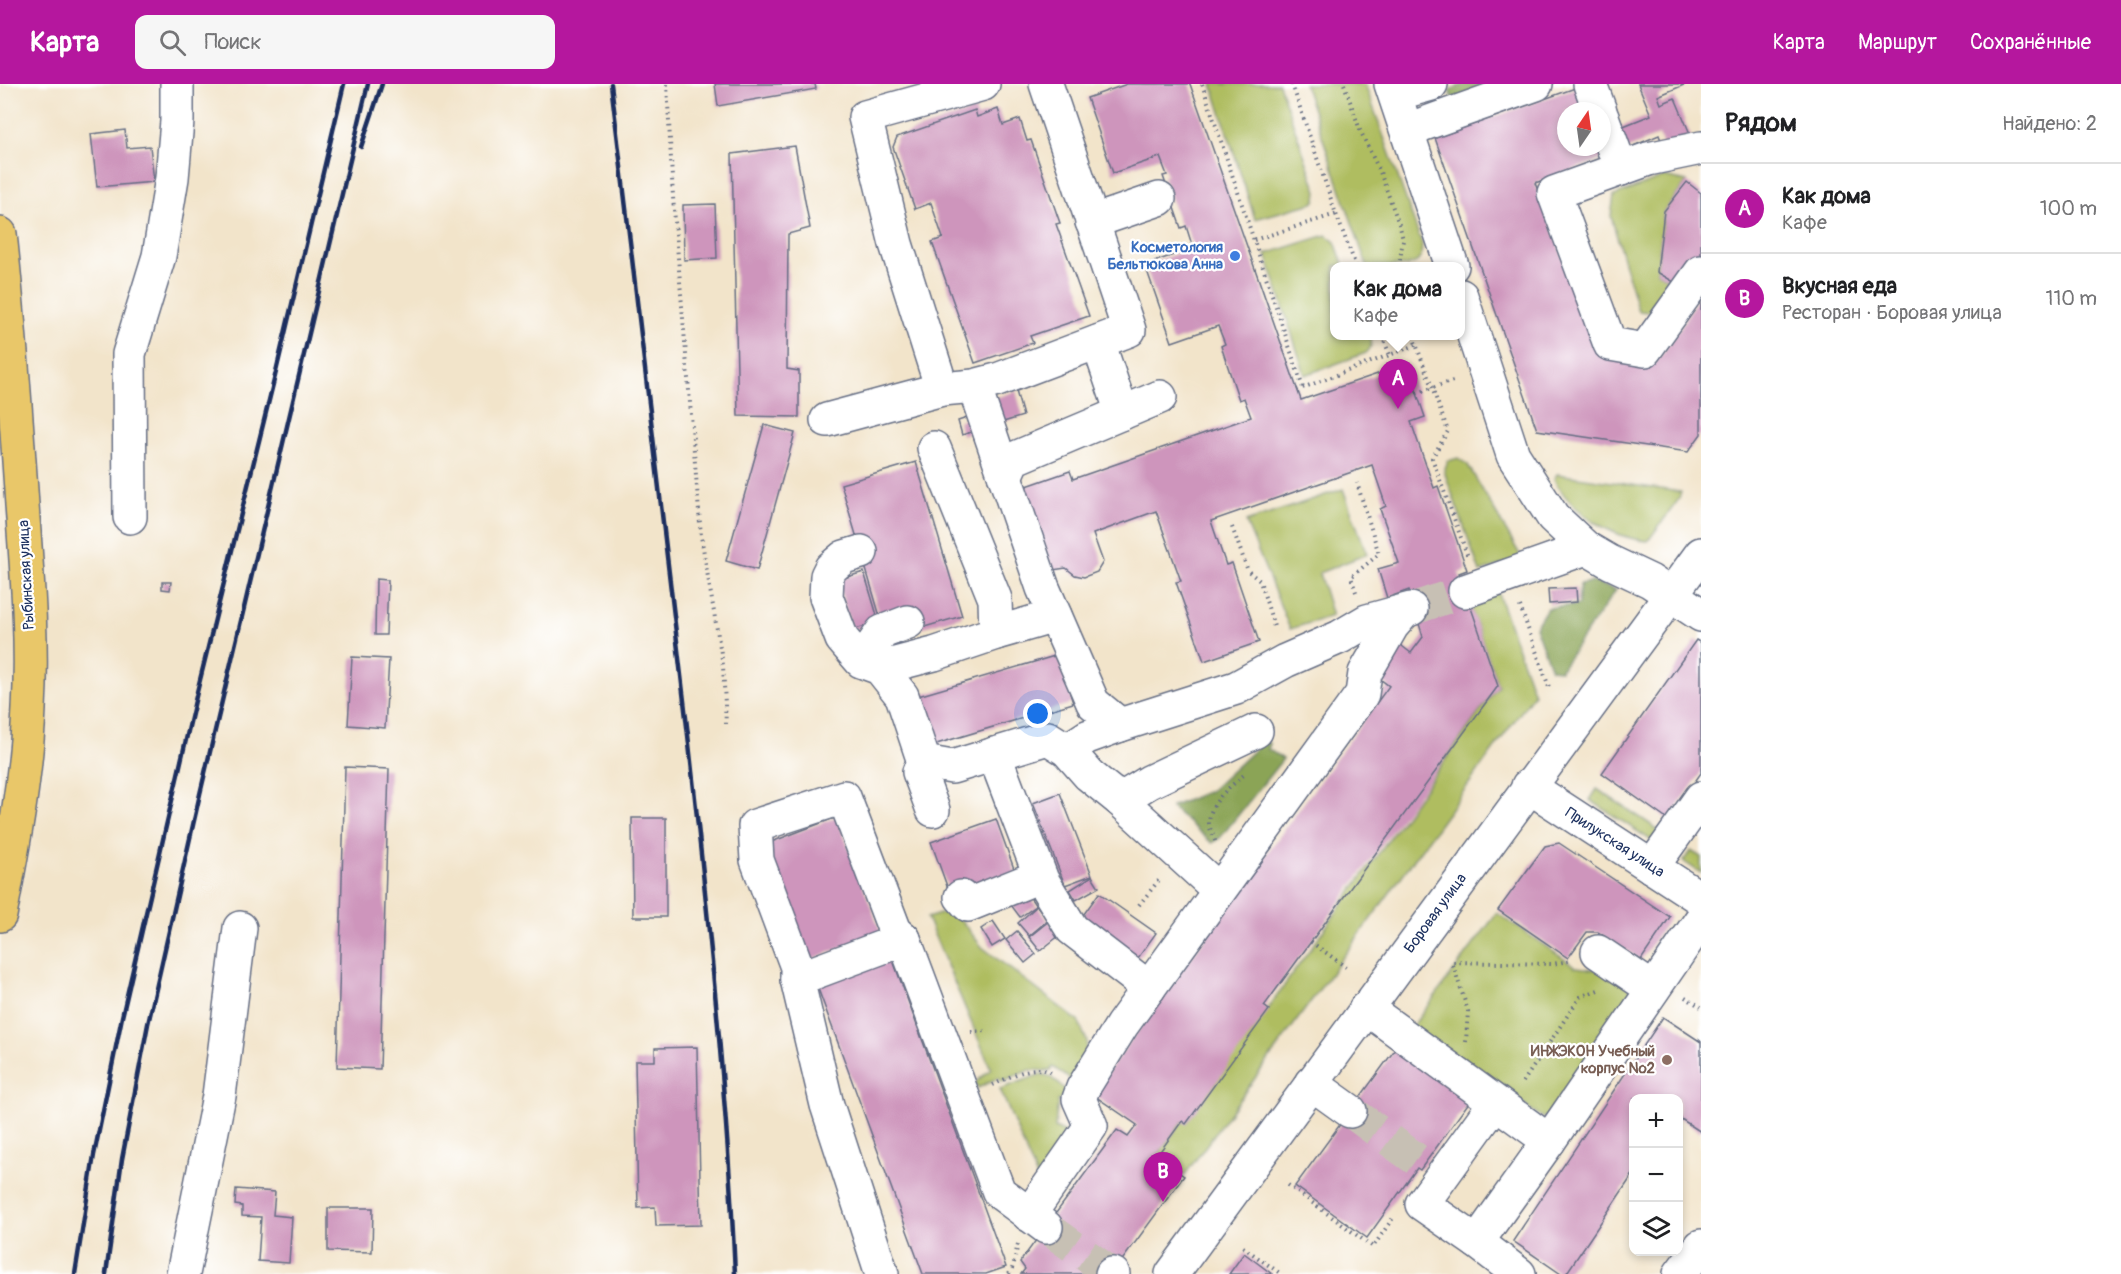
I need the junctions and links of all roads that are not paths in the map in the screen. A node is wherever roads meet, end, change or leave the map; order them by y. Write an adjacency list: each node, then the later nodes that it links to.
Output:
1 (177, 84): 28 (street)
2 (983, 84): 8 (street)
3 (1046, 84): 15 (street)
4 (1431, 84): 7 (street)
5 (1536, 84): 10 (street)
6 (1590, 84): 9 (street)
7 (1393, 89): 10 (street)
8 (914, 92): 21 (street)
9 (1597, 102)
10 (1407, 130): 17 (street)
11 (1611, 142): 13 (street)
12 (1701, 148): 13 (street)
13 (1621, 169): 18 (street)
14 (1159, 200): 15 (street)
15 (1092, 222): 20 (street)
16 (0, 234): 22 (main road, Рыбинская улица)
17 (1450, 262)
18 (1701, 272)
19 (1465, 308): 29 (street)
20 (1098, 342): 21 (street); 24 (street)
21 (958, 388): 25 (street); 27 (street)
22 (7, 396): 53 (main road, Рыбинская улица)
23 (1160, 397): 24 (street)
24 (1122, 413): 27 (street)
25 (827, 420)
26 (934, 448): 37 (street)
27 (1005, 477): 35 (street)
28 (130, 517)
29 (1586, 548): 32 (street); 33 (street)
30 (861, 552): 38 (street)
31 (1701, 554): 33 (street, Боровая улица)
32 (1472, 589)
33 (1671, 594): 34 (street); 44 (street, Боровая улица)
34 (1701, 615)
35 (1055, 616): 37 (street); 39 (street)
36 (908, 622): 38 (street)
37 (996, 633): 38 (street)
38 (880, 668): 43 (street)
39 (1120, 726): 41 (street); 50 (street)
40 (1256, 731): 46 (street)
41 (1067, 750): 42 (street); 46 (street)
42 (994, 754): 43 (street); 49 (street)
43 (924, 762): 47 (street)
44 (1528, 786): 48 (street, Прилукская улица); 61 (street, Боровая улица)
45 (1701, 798): 48 (street)
46 (1120, 800): 50 (street)
47 (933, 810)
48 (1652, 867): 52 (street, Прилукская улица)
49 (1040, 876): 51 (street); 60 (street)
50 (1228, 879): 60 (street)
51 (961, 897)
52 (1701, 899)
53 (0, 915)
54 (1701, 920): 59 (street)
55 (240, 928): 68 (street)
56 (904, 939): 58 (street); 58 (street); 60 (street)
57 (1598, 952): 59 (street)
58 (797, 979): 69 (street)
59 (1644, 983): 65 (street)
60 (1149, 988)
61 (1365, 1008): 62 (street, Боровая улица); 63 (street)
62 (1311, 1083): 64 (street); 70 (street, Боровая улица)
63 (1500, 1106): 65 (street); 66 (street)
64 (1350, 1111)
65 (1549, 1141): 66 (street)
66 (1477, 1242): 71 (street)
67 (1701, 1246): 72 (street)
68 (183, 1274)
69 (882, 1274)
70 (1172, 1274)
71 (1519, 1274)
72 (1680, 1274)

